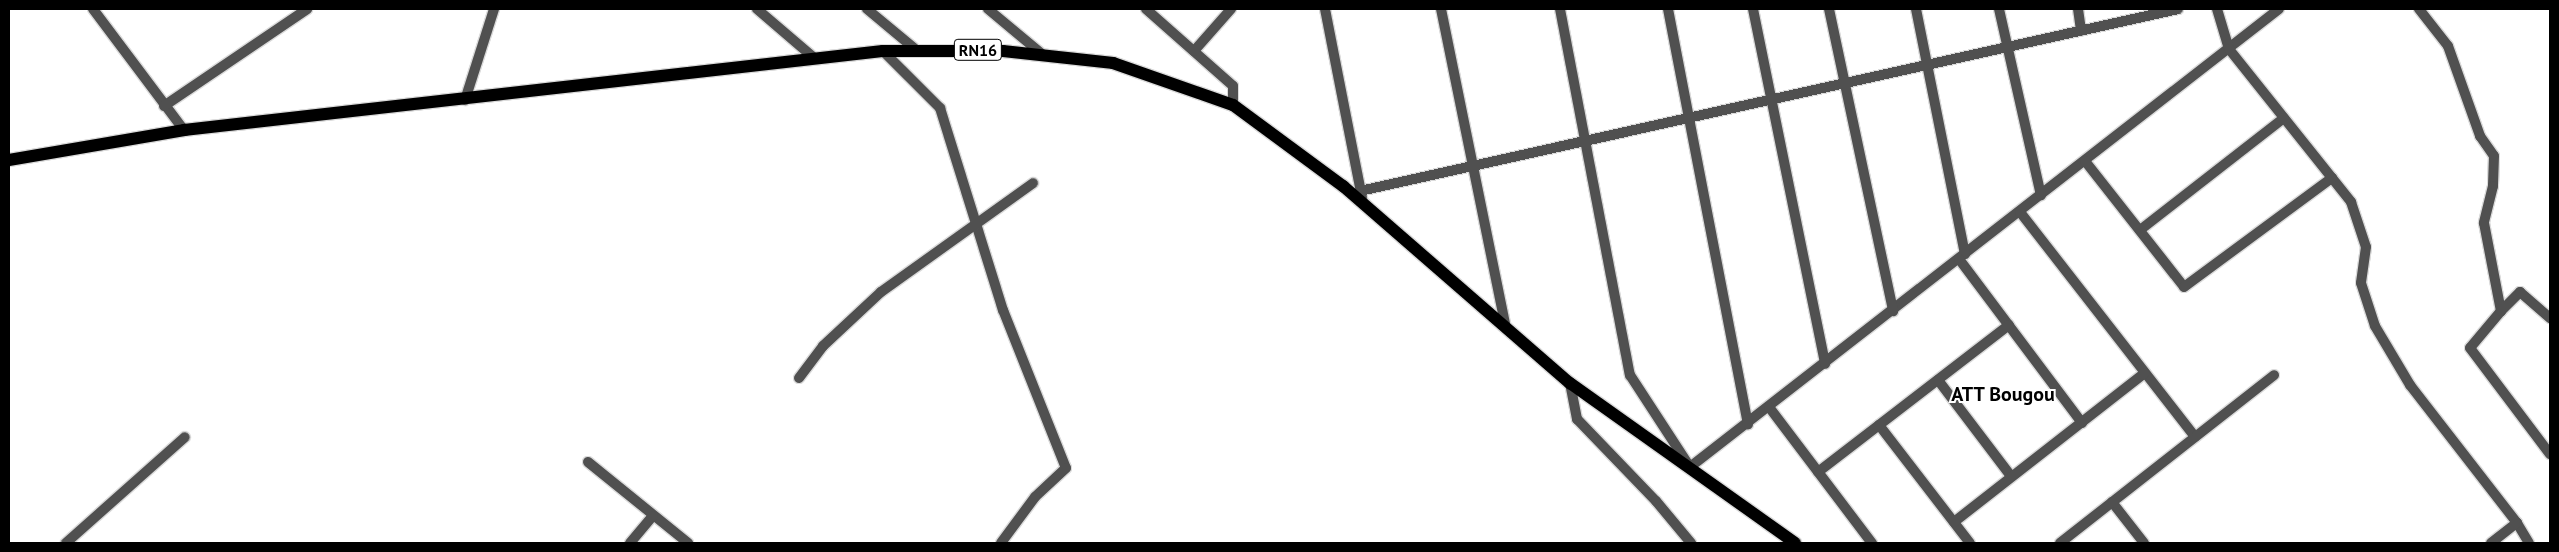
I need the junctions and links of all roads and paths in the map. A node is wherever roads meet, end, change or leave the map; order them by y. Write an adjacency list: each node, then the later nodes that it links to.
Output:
1 (92, 9): 35 (street)
2 (307, 9): 35 (street)
3 (494, 9): 33 (street)
4 (757, 9): 29 (street)
5 (867, 9): 24 (street)
6 (988, 9): 28 (street)
7 (1146, 9): 27 (street)
8 (1231, 9): 27 (street)
9 (1325, 9): 45 (street)
10 (1440, 9): 42 (street)
11 (1560, 9): 39 (street)
12 (1668, 9): 36 (street)
13 (1753, 9): 32 (street)
14 (1829, 9): 31 (street)
15 (1916, 9): 30 (street)
16 (1999, 9): 23 (street)
17 (2078, 9): 22 (street)
18 (2178, 9): 22 (street)
19 (2217, 9): 25 (street)
20 (2279, 9): 25 (street)
21 (2419, 9): 53 (street)
22 (2082, 30): 23 (street)
23 (2007, 47): 30 (street); 46 (street)
24 (915, 49): 26 (main road, RN16); 28 (main road, RN16)
25 (2228, 49): 37 (street); 41 (street)
26 (883, 50): 29 (main road, RN16); 49 (street)
27 (1194, 51): 34 (street)
28 (1042, 54): 34 (main road, RN16)
29 (813, 57): 33 (main road, RN16)
30 (1928, 65): 31 (street); 51 (street)
31 (1843, 84): 32 (street); 52 (street)
32 (1773, 99): 36 (street); 57 (street)
33 (465, 100): 38 (main road, RN16)
34 (1233, 105): 47 (main road, RN16)
35 (164, 106): 38 (street)
36 (1690, 118): 39 (street); 65 (street)
37 (2284, 118): 43 (street); 50 (street)
38 (184, 130): 40 (main road, RN16)
39 (1586, 141): 42 (street); 71 (street)
40 (9, 160)
41 (2085, 161): 46 (street); 50 (street)
42 (1472, 166): 45 (street); 56 (street)
43 (2332, 178): 50 (street); 77 (street)
44 (1033, 183): 49 (street)
45 (1360, 191): 47 (street)
46 (2041, 195): 48 (street)
47 (1364, 205): 56 (main road, RN16)
48 (2020, 212): 51 (street); 58 (street)
49 (974, 226): 60 (street); 81 (street)
50 (2140, 230)
51 (1962, 257): 52 (street); 55 (street)
52 (1893, 311): 57 (street)
53 (2501, 311): 54 (street); 69 (street)
54 (2550, 318)
55 (2008, 325): 61 (street); 64 (street)
56 (1506, 328): 62 (main road, RN16)
57 (1825, 364): 63 (street)
58 (2145, 374): 64 (street); 68 (street)
59 (2274, 375): 68 (street)
60 (799, 378)
61 (1938, 380): 66 (street); 73 (street)
62 (1570, 383): 71 (main road, RN16); 82 (street)
63 (1769, 407): 65 (street); 72 (street)
64 (2082, 423): 73 (street)
65 (1748, 424): 71 (street)
66 (1879, 425): 72 (street); 76 (street)
67 (184, 437): 78 (street)
68 (2195, 437): 74 (street)
69 (2550, 454)
70 (588, 462): 75 (street)
71 (1690, 467): 83 (main road, RN16)
72 (1818, 472): 84 (street)
73 (2011, 476): 76 (street)
74 (2112, 502): 86 (street); 87 (street)
75 (653, 516): 79 (street); 80 (street)
76 (1954, 522): 85 (street)
77 (2517, 523): 88 (street); 89 (street)
78 (66, 543)
79 (630, 543)
80 (688, 543)
81 (1000, 543)
82 (1691, 543)
83 (1795, 543)
84 (1872, 543)
85 (1970, 543)
86 (2060, 543)
87 (2144, 543)
88 (2491, 543)
89 (2529, 543)

